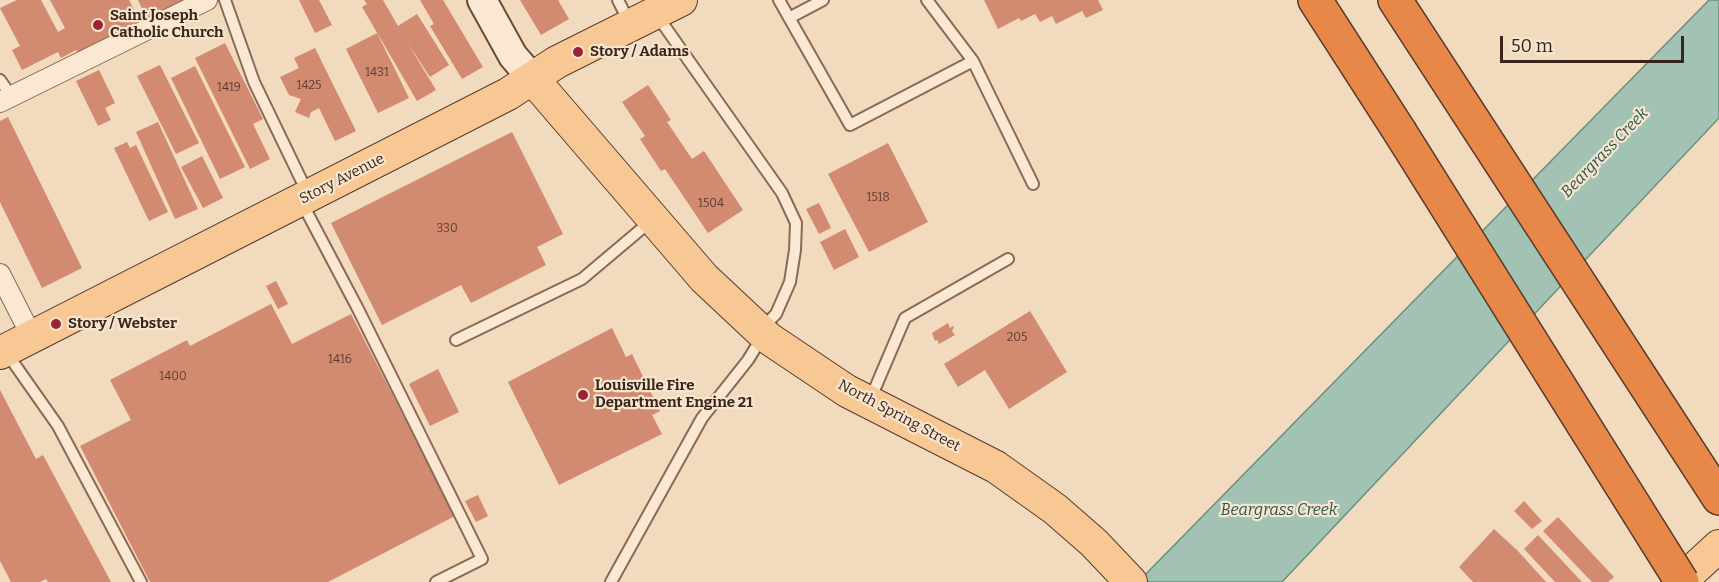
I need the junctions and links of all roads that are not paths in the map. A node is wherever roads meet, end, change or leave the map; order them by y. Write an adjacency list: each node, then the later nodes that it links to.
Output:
1 (207, 0): 14 (street)
2 (225, 0): 16 (lane)
3 (482, 0): 12 (street)
4 (779, 0): 10 (lane)
5 (823, 0): 10 (lane)
6 (927, 0): 11 (lane)
7 (1315, 0): 30 (highway, bridge)
8 (1395, 0): 24 (highway)
9 (646, 10): 12 (main road, Story Avenue); 20 (lane)
10 (789, 18): 11 (lane)
11 (972, 61): 15 (lane)
12 (532, 78): 16 (main road, Story Avenue); 17 (main road, North Spring Street)
13 (0, 80): 14 (lane)
14 (6, 99)
15 (1033, 184)
16 (305, 199): 22 (main road, Story Avenue); 28 (lane)
17 (653, 219): 20 (main road, North Spring Street); 21 (lane)
18 (1008, 259): 23 (lane)
19 (0, 274): 22 (street)
20 (762, 332): 23 (main road, North Spring Street); 29 (lane)
21 (456, 339)
22 (12, 347): 27 (lane)
23 (869, 403): 26 (main road, North Spring Street)
24 (1719, 498)
25 (1719, 546): 30 (main road)
26 (1126, 576)
27 (141, 582)
28 (436, 582)
29 (611, 582)
30 (1681, 582)

